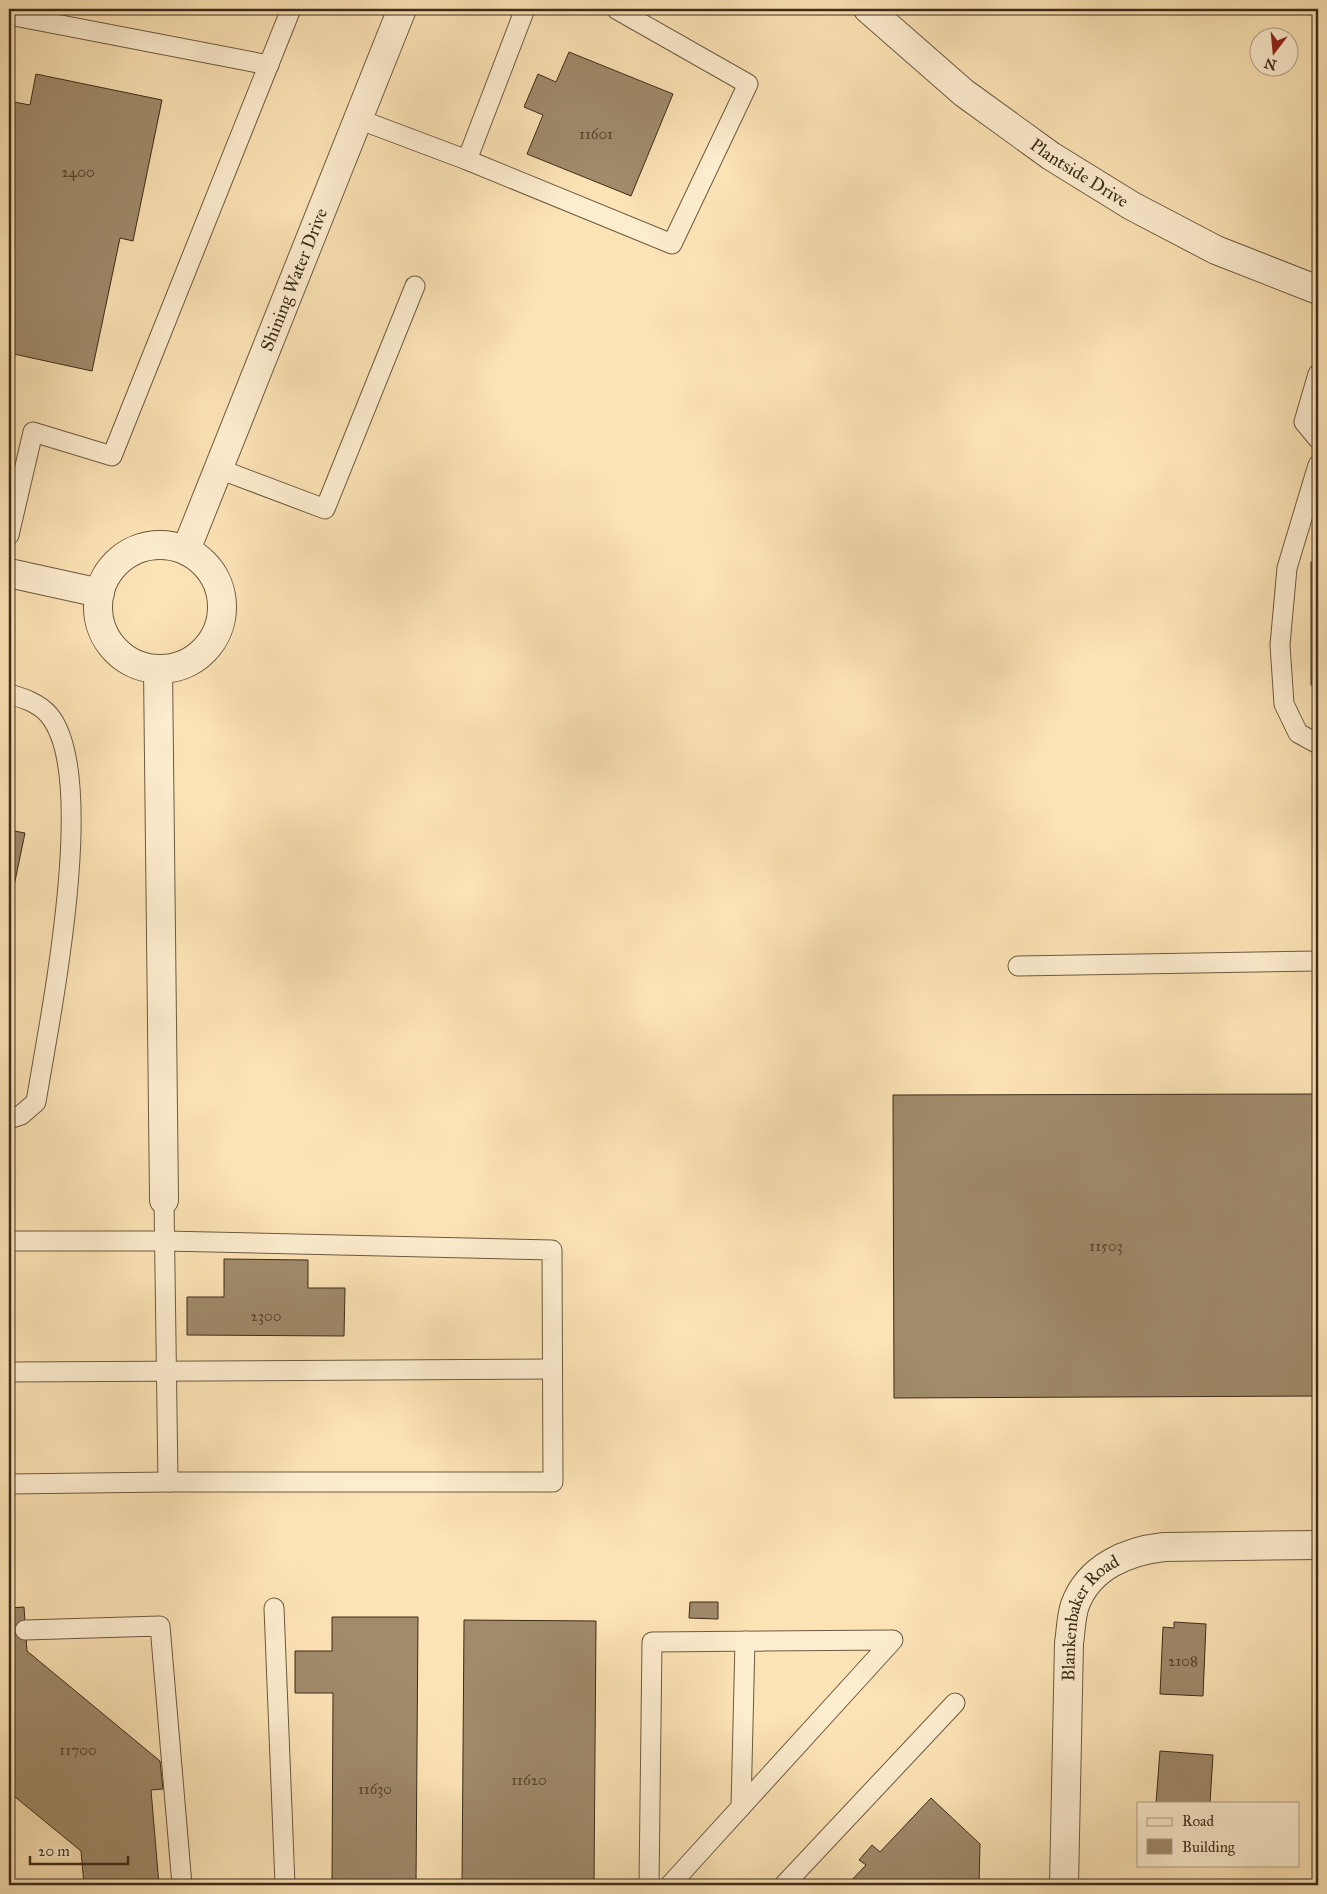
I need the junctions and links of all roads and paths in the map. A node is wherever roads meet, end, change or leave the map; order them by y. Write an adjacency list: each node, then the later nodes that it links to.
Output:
1 (291, 9): 7 (lane)
2 (402, 9): 8 (street, Shining Water Drive)
3 (525, 9): 9 (lane)
4 (616, 9): 9 (lane)
5 (868, 9): 11 (street, Plantside Drive)
6 (9, 15): 7 (lane)
7 (269, 65): 14 (lane)
8 (358, 119): 9 (lane); 16 (street, Shining Water Drive)
9 (467, 160)
10 (415, 286): 16 (lane)
11 (1318, 290)
12 (1318, 374): 13 (lane)
13 (1318, 439)
14 (17, 461): 18 (lane)
15 (1318, 465): 17 (lane)
16 (219, 468): 19 (street, Shining Water Drive)
17 (1314, 494): 24 (lane)
18 (9, 535)
19 (186, 550): 21 (street); 22 (street)
20 (9, 573): 21 (street)
21 (100, 594): 22 (street)
22 (158, 669): 28 (street)
23 (9, 694): 27 (lane)
24 (1318, 744)
25 (1318, 961): 26 (lane)
26 (1018, 966)
27 (9, 1119)
28 (164, 1200): 30 (lane)
29 (9, 1241): 30 (lane)
30 (165, 1241): 31 (lane); 32 (lane)
31 (552, 1369): 32 (lane); 34 (lane)
32 (166, 1371): 33 (lane); 34 (lane)
33 (9, 1372)
34 (168, 1482): 35 (lane)
35 (9, 1484)
36 (1318, 1545): 47 (street, Blankenbaker Road)
37 (274, 1608): 43 (lane)
38 (25, 1630): 42 (lane)
39 (745, 1641): 41 (lane); 41 (lane); 44 (lane)
40 (955, 1703): 46 (lane)
41 (741, 1807): 45 (lane)
42 (182, 1885)
43 (285, 1885)
44 (649, 1885)
45 (670, 1885)
46 (784, 1885)
47 (1064, 1885)

